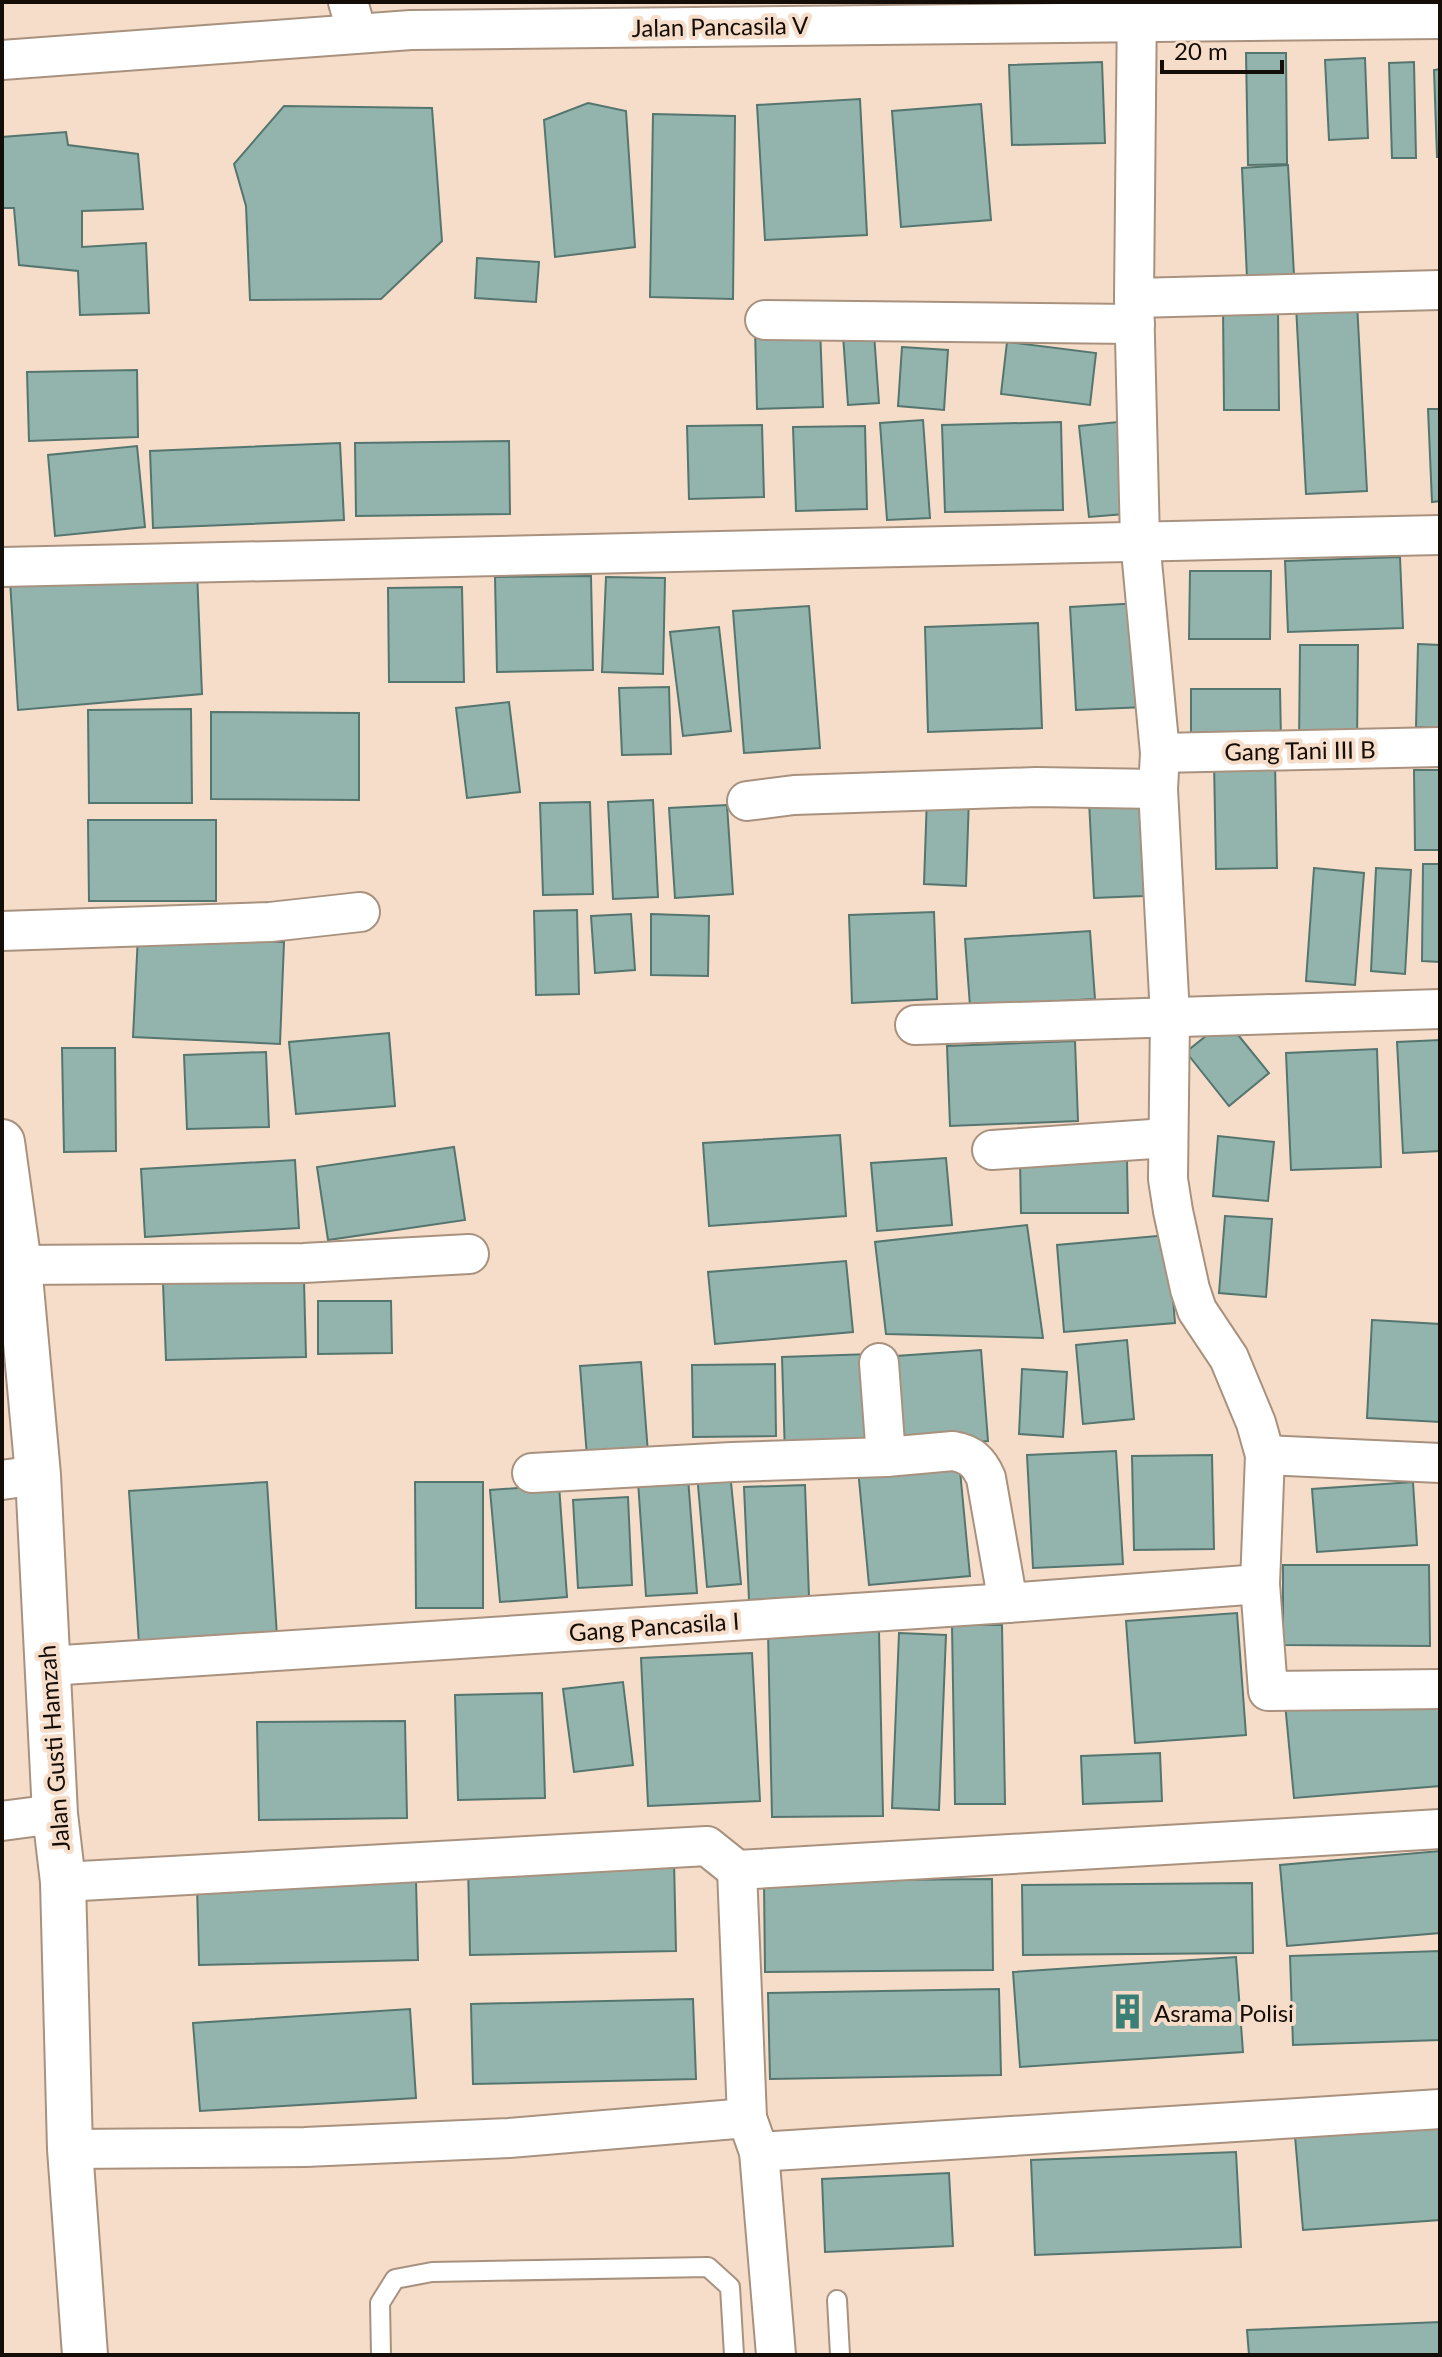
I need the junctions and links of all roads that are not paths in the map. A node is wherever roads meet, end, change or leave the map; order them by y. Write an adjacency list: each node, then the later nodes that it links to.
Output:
1 (1137, 12): 2 (street, Jalan Pancasila V); 3 (street, Jalan Pancasila V); 6 (street)
2 (352, 18): 4 (street, Jalan Pancasila V)
3 (1440, 19)
4 (2, 60)
5 (1440, 290): 6 (street)
6 (1135, 311): 7 (street); 9 (street)
7 (765, 320)
8 (1440, 535): 9 (street)
9 (1140, 540): 10 (street); 12 (street)
10 (2, 567)
11 (1440, 747): 12 (street, Gang Tani III B)
12 (1159, 771): 13 (street, Gang Tani III B); 17 (street)
13 (747, 801)
14 (360, 912): 15 (street)
15 (2, 931)
16 (1440, 1009): 17 (street)
17 (1170, 1016): 18 (street); 19 (street)
18 (915, 1025)
19 (1167, 1138): 20 (street); 25 (street)
20 (992, 1150)
21 (2, 1151): 23 (street, Jalan Gusti Hamzah)
22 (469, 1254): 23 (street)
23 (19, 1265): 29 (street, Jalan Gusti Hamzah)
24 (879, 1363): 26 (street)
25 (1265, 1455): 27 (street); 30 (street)
26 (886, 1457): 28 (street); 31 (street)
27 (1440, 1463)
28 (532, 1473)
29 (20, 1478): 32 (street, Jalan Gusti Hamzah)
30 (1260, 1584): 31 (street, Gang Pancasila I); 33 (street)
31 (1008, 1603): 32 (street, Gang Pancasila I)
32 (48, 1666): 34 (street, Jalan Gusti Hamzah)
33 (1440, 1689)
34 (55, 1814): 35 (street); 38 (street, Jalan Gusti Hamzah)
35 (2, 1821)
36 (1440, 1829): 37 (street)
37 (737, 1870): 38 (street); 40 (street)
38 (63, 1882): 41 (street, Jalan Gusti Hamzah)
39 (1440, 2109): 40 (street)
40 (753, 2135): 41 (street); 46 (street)
41 (70, 2149): 43 (street, Jalan Gusti Hamzah)
42 (837, 2300): 47 (lane)
43 (85, 2355)
44 (381, 2355): 45 (lane)
45 (734, 2355)
46 (776, 2355)
47 (840, 2355)

